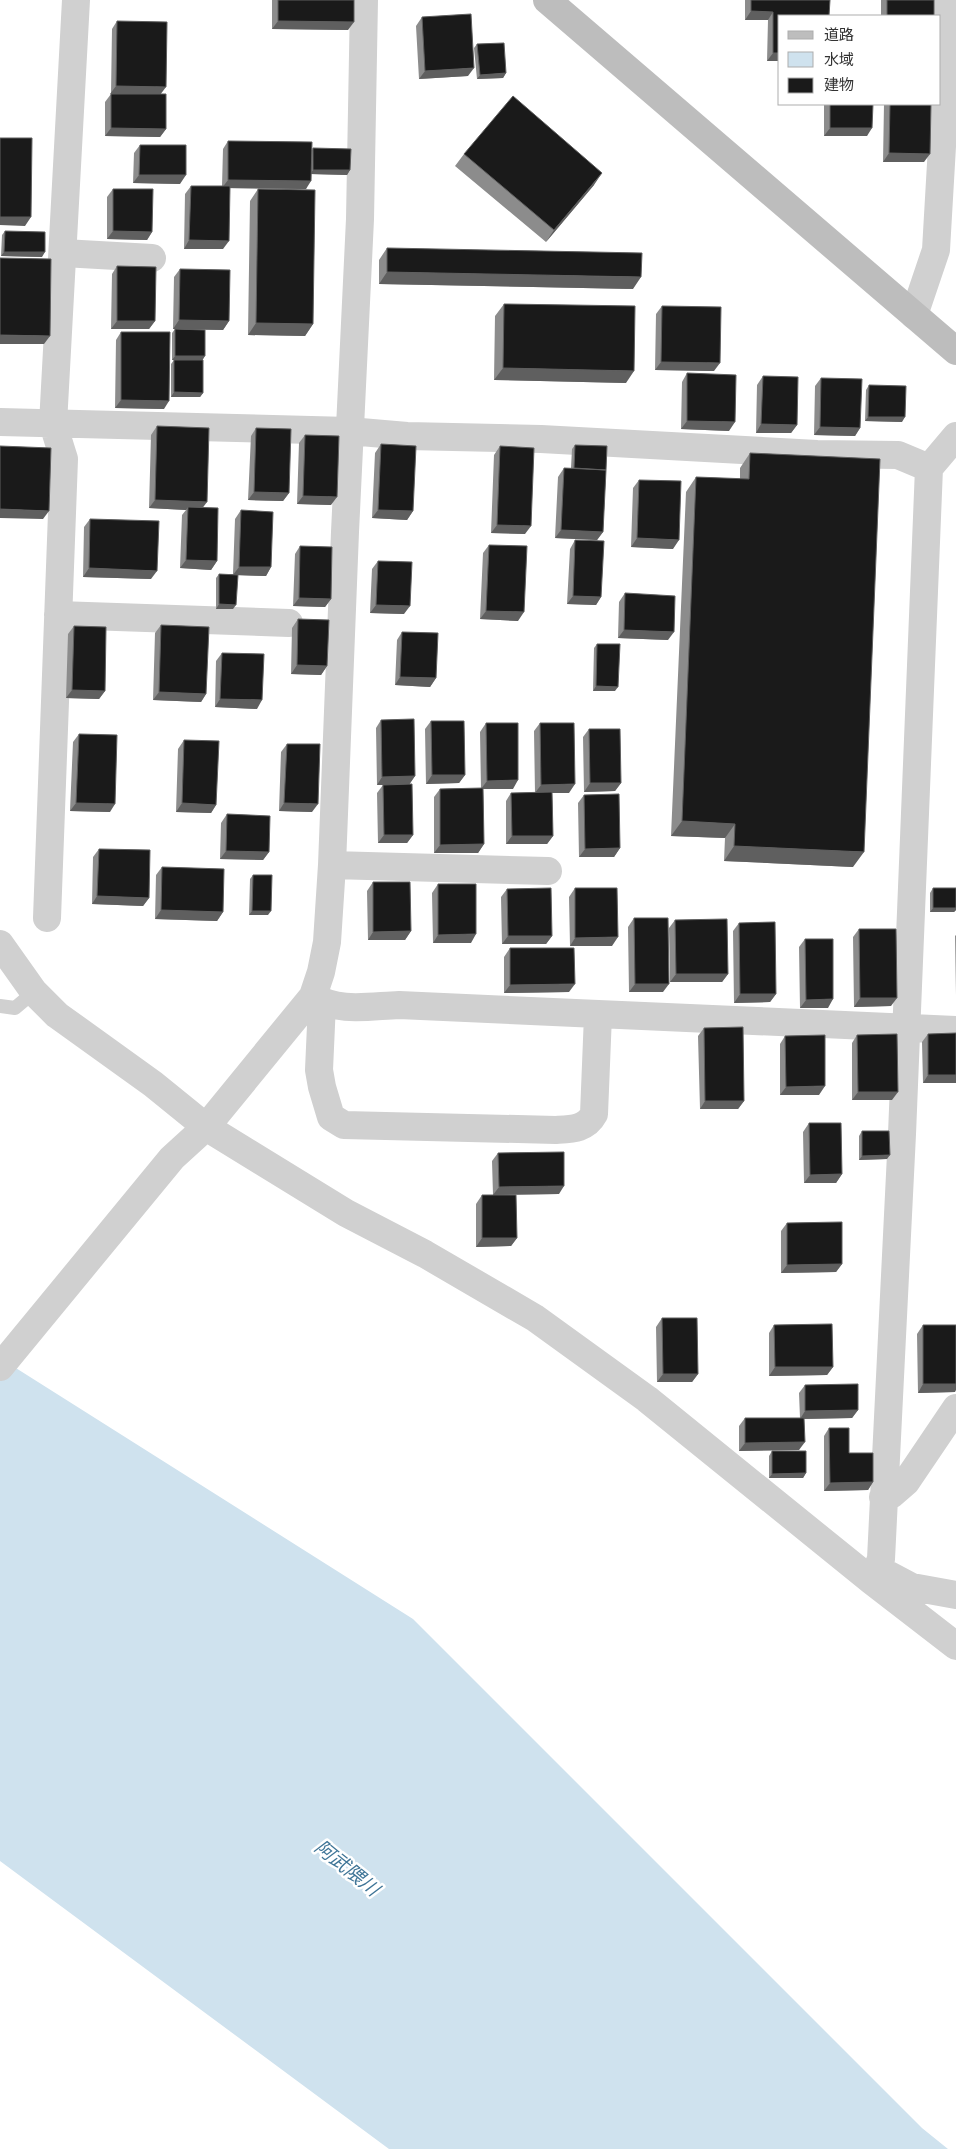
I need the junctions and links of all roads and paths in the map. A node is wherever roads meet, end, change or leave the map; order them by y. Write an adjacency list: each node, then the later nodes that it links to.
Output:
1 (76, 0): 5 (street)
2 (364, 0): 11 (street)
3 (546, 0): 7 (street)
4 (947, 0): 7 (street)
5 (63, 253): 6 (street); 10 (street)
6 (152, 258)
7 (914, 315): 8 (street)
8 (956, 351)
9 (0, 422): 10 (street)
10 (53, 424): 11 (street); 14 (street)
11 (349, 431): 13 (street); 16 (street)
12 (956, 436): 13 (street)
13 (930, 468): 24 (street)
14 (58, 615): 15 (street); 18 (street)
15 (289, 623)
16 (332, 865): 17 (street); 21 (street)
17 (548, 871)
18 (47, 918)
19 (0, 944): 20 (street)
20 (34, 992): 22 (lane); 26 (street)
21 (317, 1000): 23 (street); 23 (street); 26 (street)
22 (0, 1006)
23 (598, 1014): 24 (street)
24 (906, 1028): 25 (street); 29 (street)
25 (956, 1030)
26 (206, 1127): 27 (street); 30 (street)
27 (0, 1367)
28 (956, 1408): 29 (street)
29 (883, 1497): 30 (street)
30 (875, 1575): 31 (street); 32 (street)
31 (956, 1595)
32 (956, 1646)

